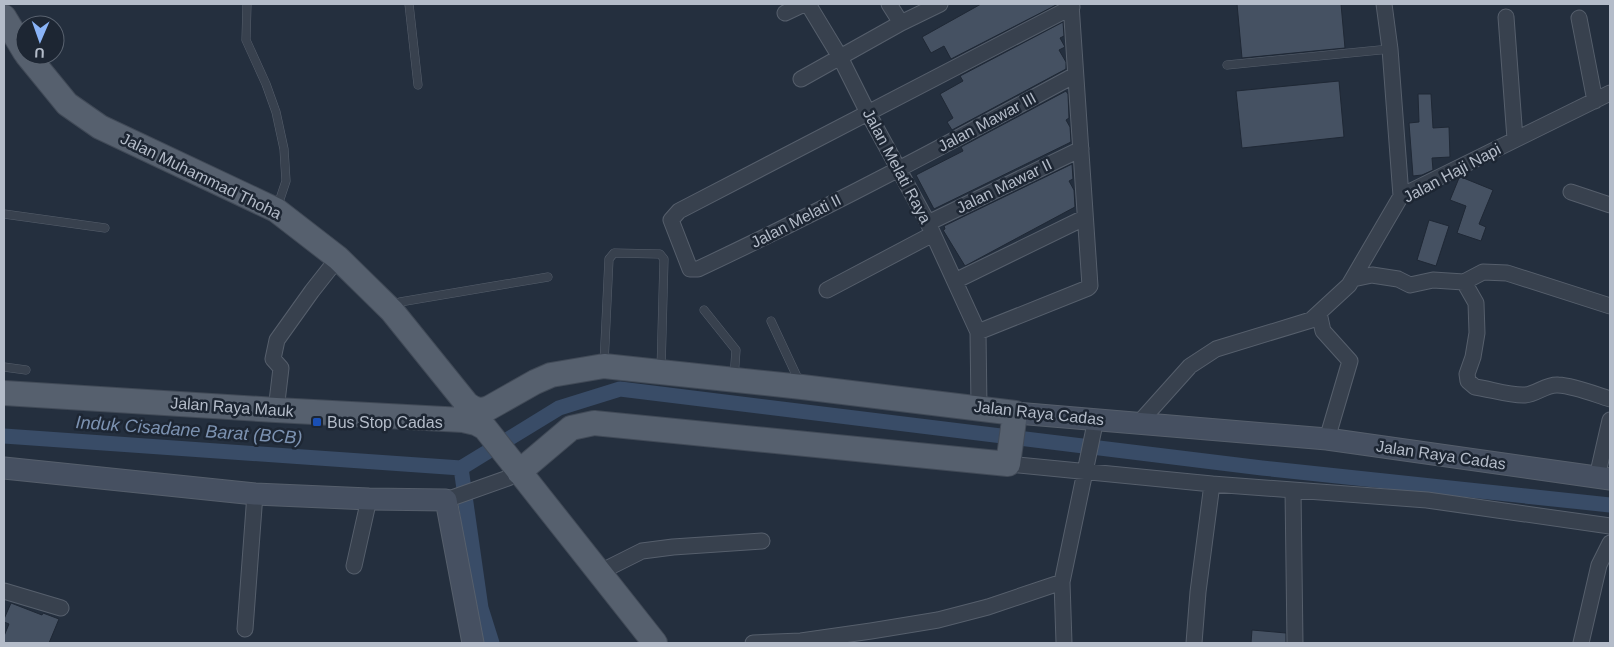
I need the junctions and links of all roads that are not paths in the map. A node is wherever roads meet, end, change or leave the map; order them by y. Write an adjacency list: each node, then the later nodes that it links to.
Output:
1 (247, 4): 31 (lane)
2 (409, 4): 21 (lane)
3 (804, 4): 9 (street)
4 (808, 4): 16 (street, Jalan Melati Raya)
5 (889, 4): 13 (street)
6 (940, 4): 13 (street)
7 (1384, 4): 15 (street)
8 (1071, 5): 19 (street); 24 (street)
9 (785, 13)
10 (4, 17): 14 (main road, Jalan Muhammad Thoha)
11 (1506, 17): 25 (street)
12 (1579, 18): 23 (street)
13 (901, 24): 16 (street)
14 (15, 36)
15 (1390, 49): 18 (lane); 29 (street)
16 (840, 57): 20 (street); 24 (street, Jalan Melati Raya)
17 (35, 65): 31 (main road, Jalan Muhammad Thoha)
18 (1227, 65)
19 (1075, 75): 26 (street); 27 (street, Jalan Mawar III)
20 (801, 79)
21 (418, 85)
22 (1610, 92): 23 (street, Jalan Haji Napi)
23 (1595, 101): 25 (street, Jalan Haji Napi)
24 (868, 114): 27 (street, Jalan Melati Raya); 27 (street, Jalan Melati II)
25 (1515, 139): 29 (street, Jalan Haji Napi)
26 (1081, 149): 33 (street); 35 (street, Jalan Mawar II)
27 (899, 170): 35 (street, Jalan Melati Raya)
28 (1572, 192): 30 (street)
29 (1401, 196): 38 (street, Jalan Haji Napi)
30 (1610, 205)
31 (276, 210): 36 (main road, Jalan Muhammad Thoha)
32 (4, 214): 34 (lane)
33 (1084, 218): 39 (street); 47 (street)
34 (105, 228)
35 (930, 228): 39 (street, Jalan Melati Raya); 41 (street, Jalan Mawar II)
36 (338, 258): 44 (main road, Jalan Muhammad Thoha); 57 (street)
37 (548, 277): 44 (lane)
38 (1353, 279): 40 (street); 45 (street, Jalan Haji Napi)
39 (955, 281): 47 (street, Jalan Melati Raya)
40 (1464, 282): 42 (street); 55 (street)
41 (827, 290)
42 (1610, 306)
43 (704, 310): 52 (lane)
44 (392, 311): 59 (main road, Jalan Muhammad Thoha)
45 (1319, 313): 61 (street, Jalan Haji Napi); 63 (street)
46 (770, 321): 53 (lane)
47 (978, 332): 56 (street)
48 (604, 366): 51 (main road, Jalan Raya Cadas); 51 (lane); 59 (main road, Jalan Raya Cadas)
49 (4, 367): 50 (lane)
50 (26, 370)
51 (661, 371): 52 (main road, Jalan Raya Cadas)
52 (734, 380): 53 (main road, Jalan Raya Cadas)
53 (802, 387): 56 (main road, Jalan Raya Cadas)
54 (4, 393): 57 (main road, Jalan Raya Mauk)
55 (1610, 399)
56 (979, 407): 58 (main road, Jalan Raya Cadas)
57 (276, 410): 59 (main road, Jalan Raya Mauk)
58 (1014, 418): 62 (street, Jalan Raya Cadas); 64 (main road)
59 (480, 419): 67 (main road)
60 (1610, 420): 68 (street)
61 (1138, 424): 62 (street, Jalan Raya Cadas); 63 (street, Jalan Raya Cadas)
62 (1095, 428): 66 (street)
63 (1327, 439): 68 (street, Jalan Raya Cadas)
64 (1009, 459): 66 (street); 67 (main road)
65 (4, 468): 71 (street)
66 (1086, 468): 69 (street); 79 (street)
67 (513, 472): 72 (street); 78 (main road)
68 (1603, 478)
69 (1212, 484): 70 (street); 87 (street)
70 (1293, 490): 74 (street); 88 (street)
71 (255, 494): 73 (street); 82 (street)
72 (453, 497): 73 (street); 83 (street)
73 (368, 499): 77 (street)
74 (1610, 526)
75 (762, 541): 78 (street)
76 (1610, 542): 89 (street)
77 (354, 566)
78 (600, 572): 84 (main road)
79 (1062, 582): 85 (street); 86 (street)
80 (4, 591): 81 (street)
81 (61, 608)
82 (245, 630)
83 (472, 643)
84 (655, 643)
85 (753, 643)
86 (1064, 643)
87 (1194, 643)
88 (1296, 643)
89 (1581, 643)

